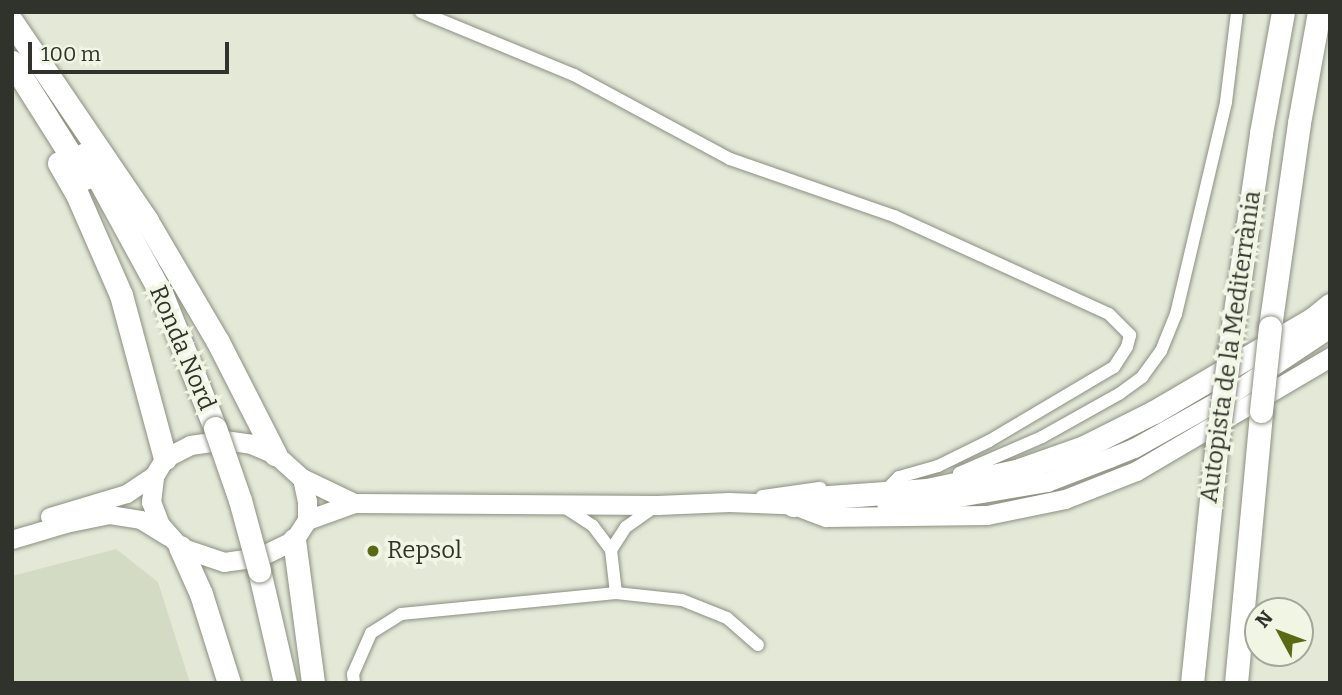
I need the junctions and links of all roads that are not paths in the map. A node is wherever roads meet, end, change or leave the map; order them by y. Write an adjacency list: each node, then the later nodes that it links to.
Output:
1 (421, 12): 17 (street)
2 (1237, 12): 17 (street)
3 (1283, 12): 36 (highway, Autopista de la Mediterrània, bridge)
4 (1319, 12): 37 (highway, Autopista de la Mediterrània, bridge)
5 (12, 22): 14 (highway)
6 (12, 43): 13 (highway, Ronda Nord)
7 (12, 62): 13 (highway, Ronda Nord)
8 (12, 81): 15 (highway)
9 (1324, 317): 11 (main road); 22 (highway)
10 (1330, 337): 11 (main road)
11 (1297, 352): 22 (main road)
12 (1330, 357): 22 (main road)
13 (208, 429): 28 (highway, Ronda Nord, bridge)
14 (275, 454): 15 (main road); 16 (main road)
15 (160, 467): 23 (street); 26 (main road)
16 (302, 478): 19 (main road); 24 (main road)
17 (890, 486): 18 (street)
18 (729, 502): 21 (main road); 22 (main road)
19 (354, 503): 20 (main road); 24 (main road)
20 (561, 505): 21 (main road); 27 (street)
21 (657, 505): 27 (street)
22 (793, 505)
23 (12, 528)
24 (301, 530): 26 (main road); 34 (highway)
25 (12, 540): 26 (street)
26 (174, 542): 31 (highway)
27 (611, 550): 29 (street)
28 (252, 570): 32 (highway, Ronda Nord); 33 (highway, Ronda Nord)
29 (617, 593): 30 (street); 35 (street)
30 (758, 645)
31 (229, 683)
32 (271, 683)
33 (285, 683)
34 (313, 683)
35 (354, 683)
36 (1192, 683)
37 (1236, 683)

